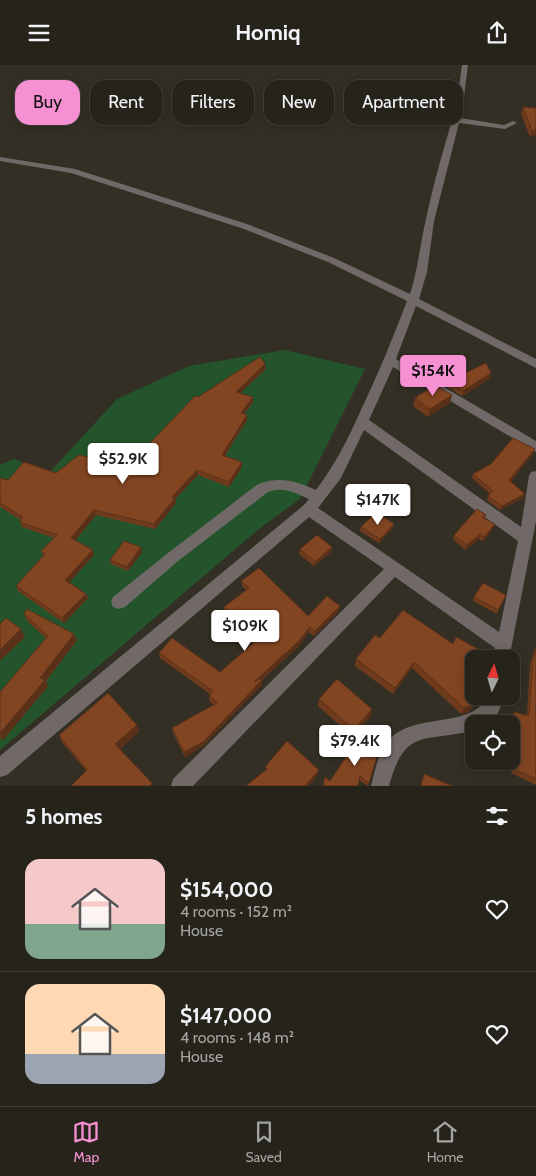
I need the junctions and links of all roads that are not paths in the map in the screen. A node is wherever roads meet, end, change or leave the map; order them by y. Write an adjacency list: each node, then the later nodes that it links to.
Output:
1 (465, 65): 2 (street)
2 (463, 81)
3 (463, 121): 4 (street)
4 (514, 123)
5 (455, 125): 7 (street)
6 (0, 159): 7 (street)
7 (413, 300): 8 (street); 9 (street)
8 (390, 360): 10 (street); 11 (street)
9 (536, 365)
10 (362, 422): 13 (street); 15 (street)
11 (536, 447)
12 (536, 476): 15 (street)
13 (319, 497): 14 (street); 17 (street)
14 (309, 509): 16 (street); 21 (street)
15 (526, 539): 19 (street)
16 (394, 569): 18 (street); 22 (street)
17 (119, 602)
18 (499, 650)
19 (502, 650)
20 (493, 705): 23 (street)
21 (0, 768)
22 (180, 786)
23 (380, 786)

